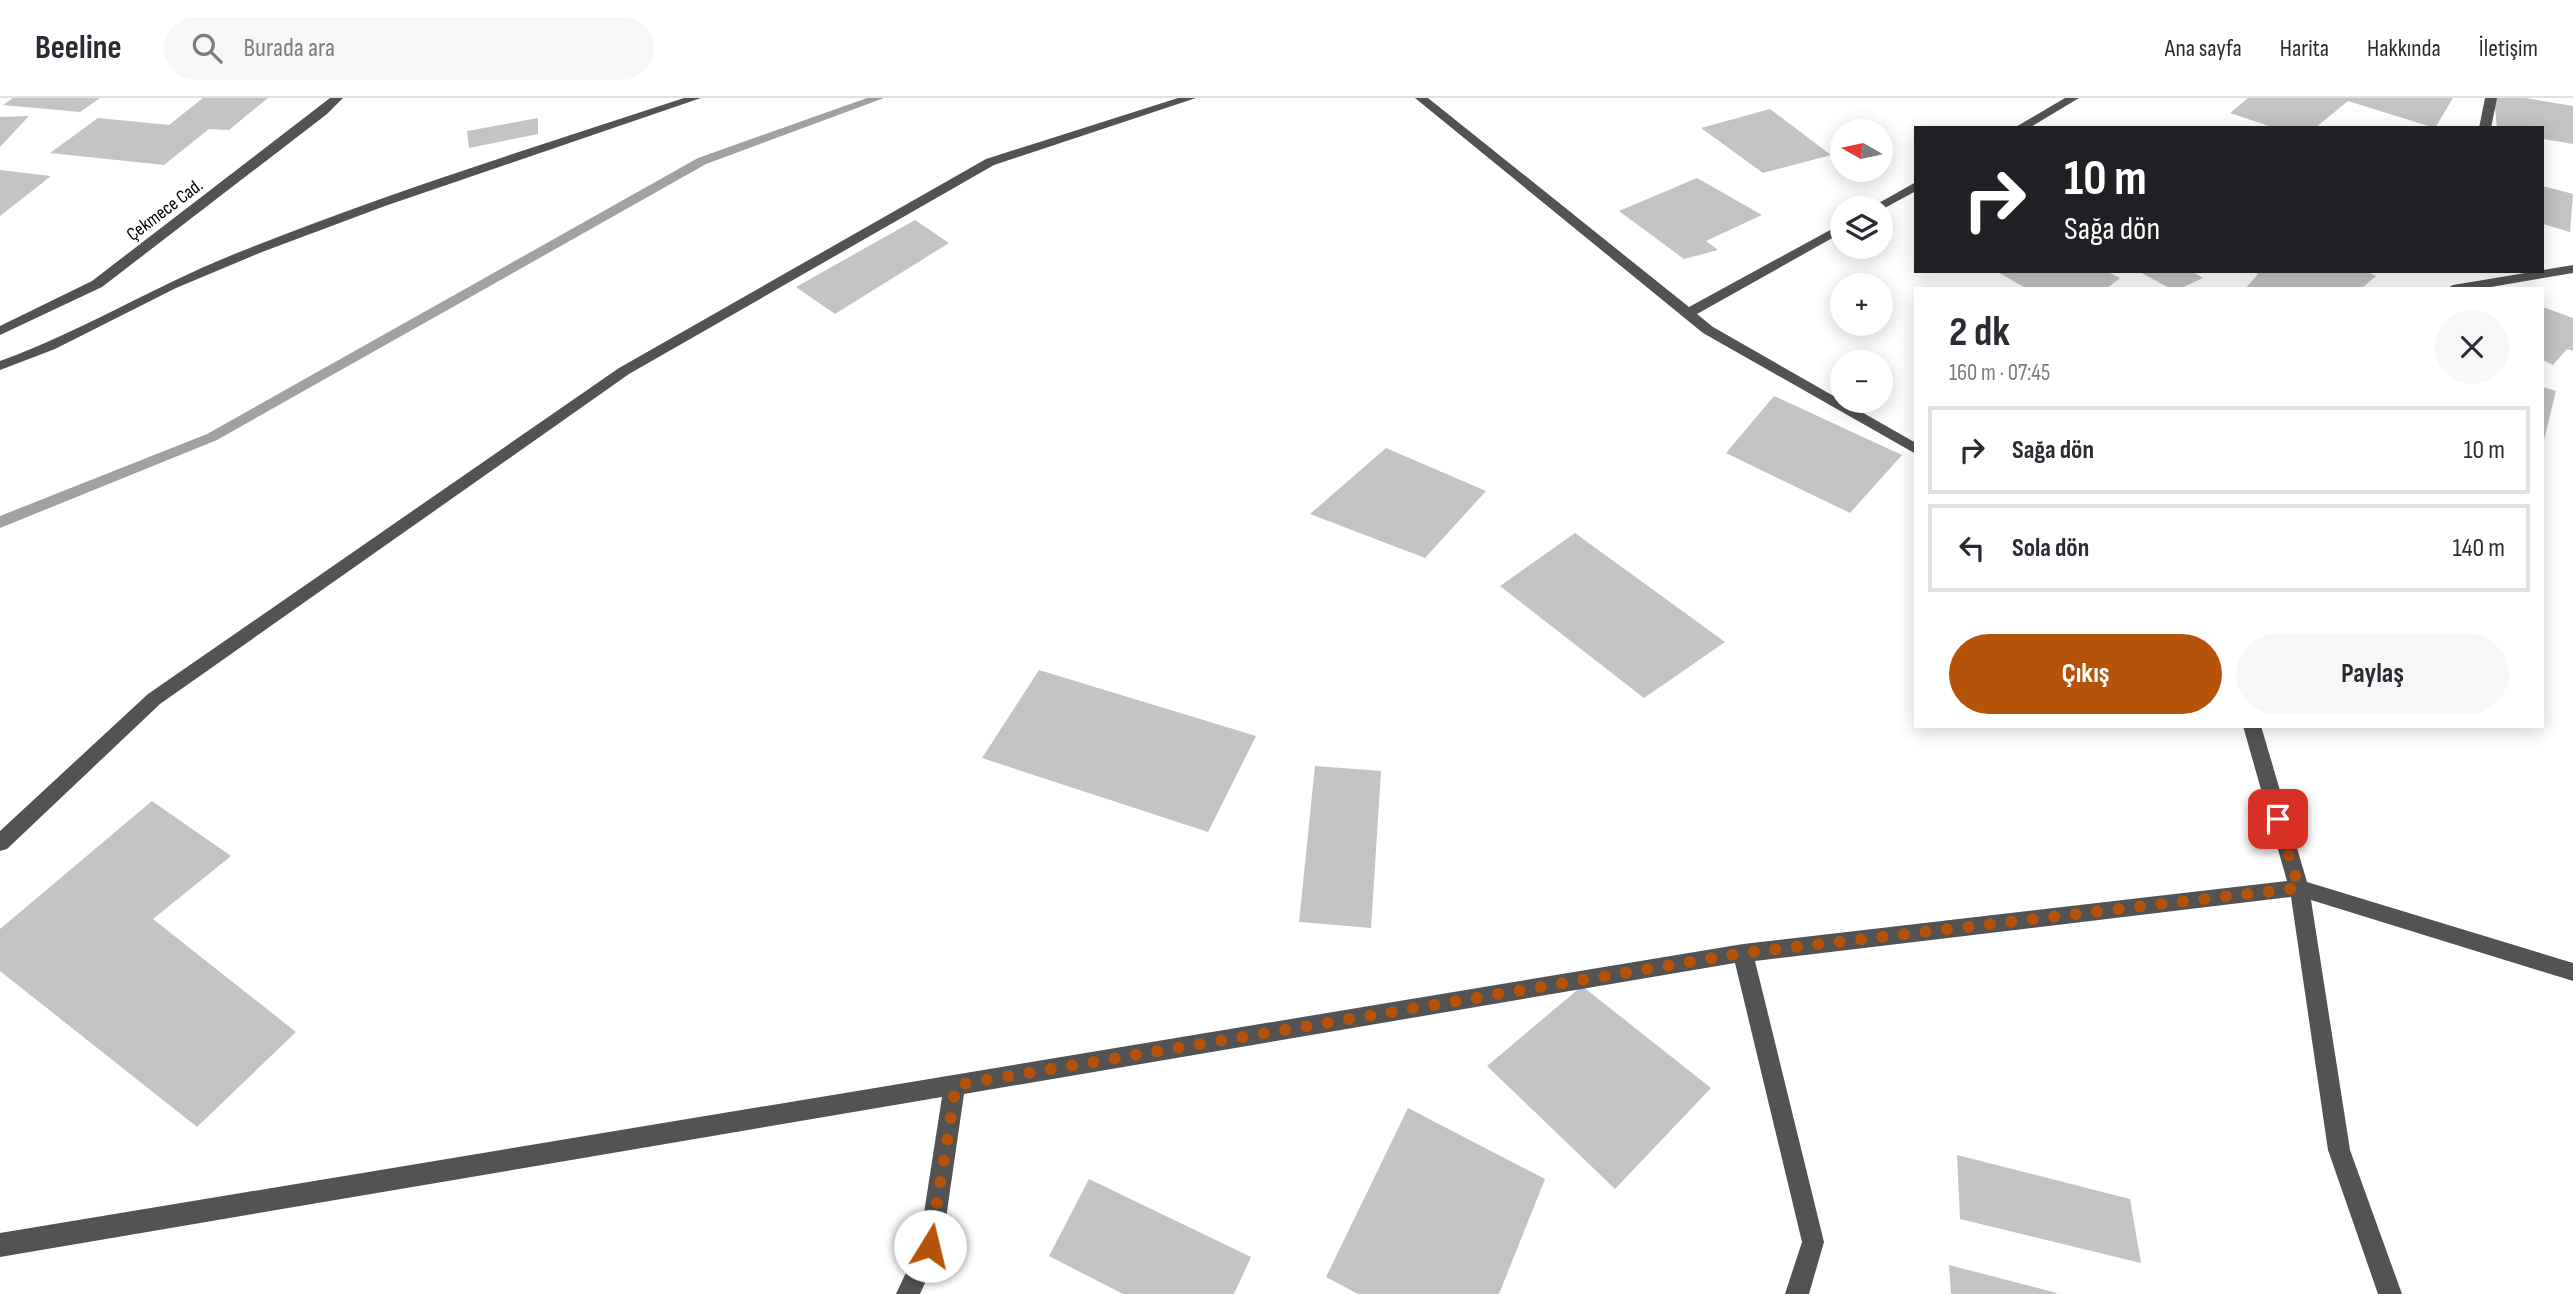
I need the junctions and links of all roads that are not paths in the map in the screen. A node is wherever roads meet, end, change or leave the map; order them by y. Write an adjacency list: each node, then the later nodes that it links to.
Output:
1 (337, 98): 15 (street, Çekmece Cad.)
2 (695, 98): 16 (street)
3 (1190, 98): 19 (street)
4 (1421, 98): 14 (street)
5 (2073, 98): 7 (street)
6 (2491, 98): 8 (street)
7 (2024, 126)
8 (2485, 126)
9 (1914, 187): 10 (street)
10 (1893, 199)
11 (1830, 234): 14 (street)
12 (2573, 269): 13 (street)
13 (2465, 287)
14 (1687, 314): 17 (street)
15 (0, 331)
16 (0, 366)
17 (1914, 448)
18 (2253, 728): 20 (street)
19 (0, 843)
20 (2299, 888): 21 (street); 22 (street); 27 (street)
21 (1743, 953): 23 (street); 26 (street)
22 (2573, 972)
23 (956, 1085): 24 (street); 25 (street)
24 (0, 1245)
25 (908, 1294)
26 (1797, 1294)
27 (2390, 1294)

